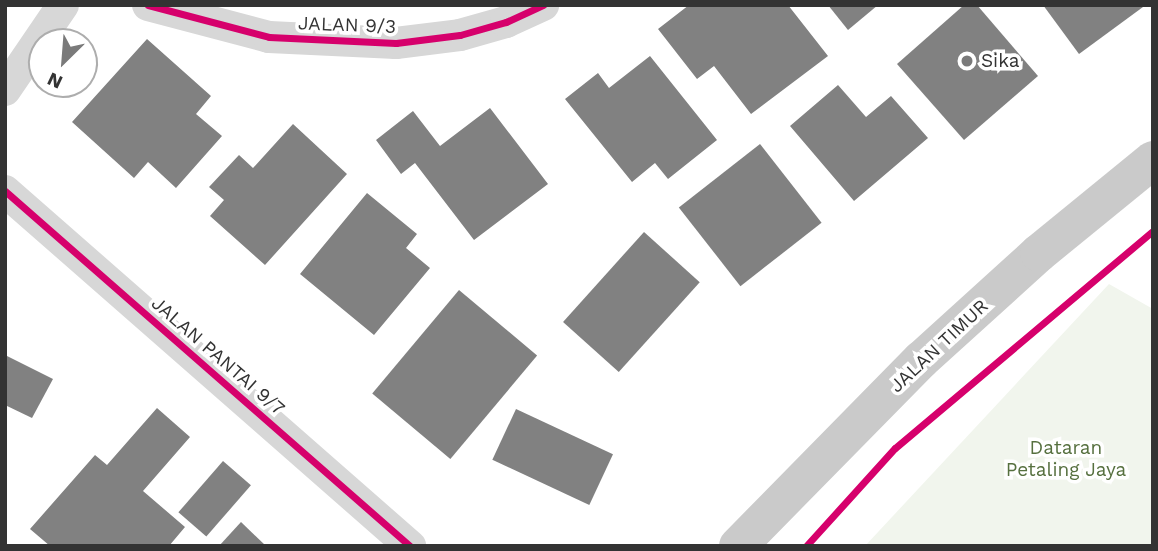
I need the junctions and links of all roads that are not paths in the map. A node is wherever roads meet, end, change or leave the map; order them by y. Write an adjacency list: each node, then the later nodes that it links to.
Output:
1 (63, 5): 4 (street)
2 (148, 5): 3 (street, JALAN 9/3)
3 (543, 5)
4 (5, 90)
5 (1153, 160): 8 (main road, JALAN TIMUR)
6 (5, 191): 7 (street, JALAN PANTAI 9/7)
7 (410, 546)
8 (737, 546)

